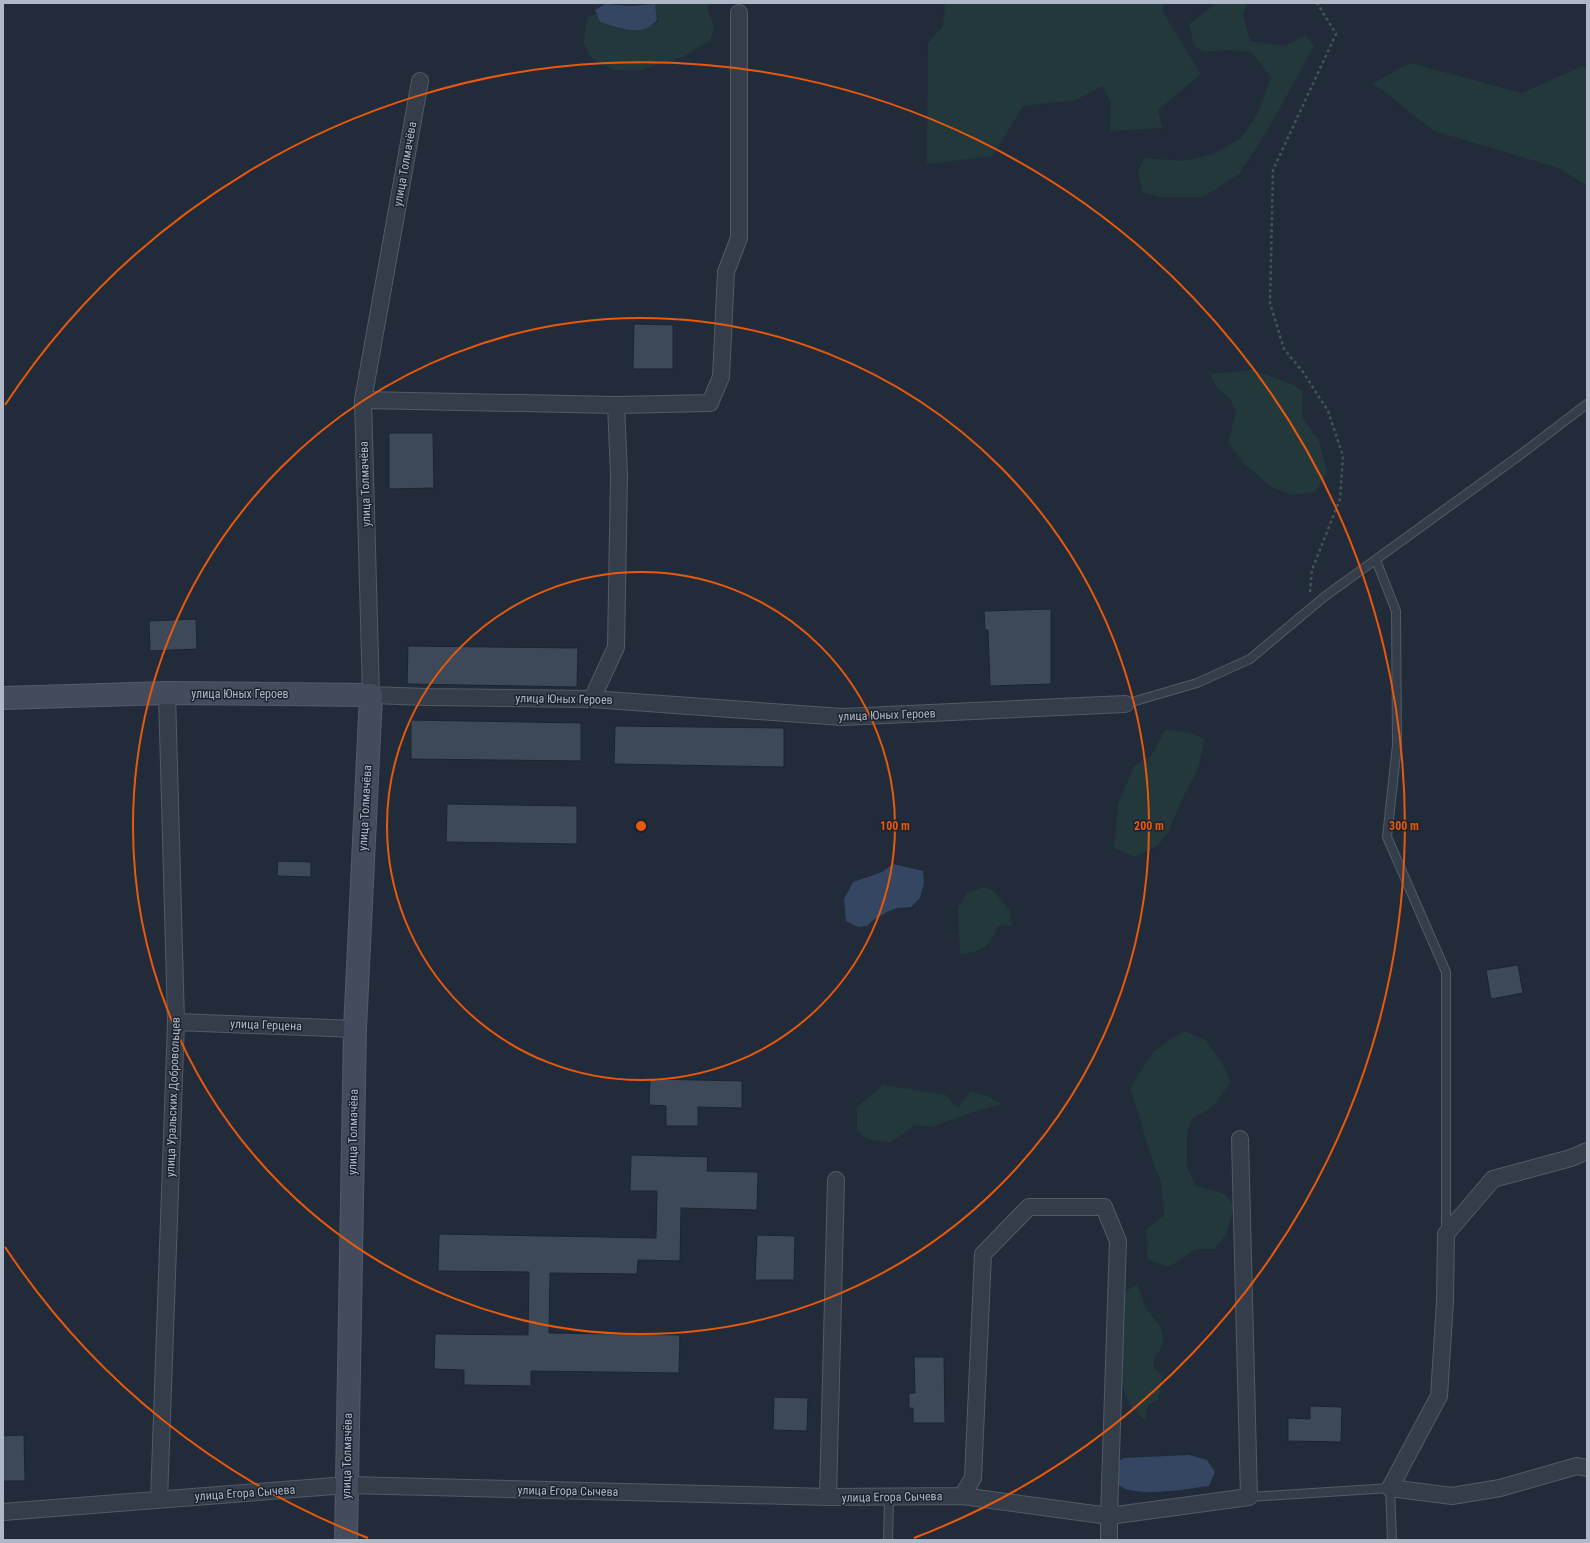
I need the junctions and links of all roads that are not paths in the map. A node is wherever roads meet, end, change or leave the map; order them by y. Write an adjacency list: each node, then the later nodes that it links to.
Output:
1 (738, 13): 5 (street)
2 (420, 81): 3 (street, улица Толмачёва)
3 (362, 400): 5 (street); 8 (street, улица Толмачёва)
4 (1587, 404): 6 (lane)
5 (616, 406): 10 (street)
6 (1376, 560): 11 (lane); 17 (lane)
7 (167, 693): 8 (street, улица Юных Героев); 9 (street, улица Юных Героев); 12 (street, улица Уральских Добровольцев)
8 (370, 695): 10 (street, улица Юных Героев); 13 (street, улица Толмачёва)
9 (3, 698)
10 (592, 699): 11 (street, улица Юных Героев)
11 (1125, 704)
12 (176, 1022): 13 (street, улица Герцена); 25 (street, улица Уральских Добровольцев)
13 (355, 1029): 19 (street, улица Толмачёва)
14 (1240, 1139): 24 (street)
15 (1587, 1151): 17 (street)
16 (836, 1180): 22 (street)
17 (1446, 1234): 20 (street)
18 (1587, 1468): 20 (street)
19 (347, 1486): 22 (street, улица Егора Сычева); 25 (street, улица Егора Сычева); 28 (street, улица Толмачёва)
20 (1390, 1488): 24 (lane); 31 (lane)
21 (962, 1496): 23 (street, улица Егора Сычева); 27 (street, улица Егора Сычева); 27 (street)
22 (828, 1497): 23 (street, улица Егора Сычева)
23 (889, 1497): 29 (lane)
24 (1249, 1497): 27 (street, улица Егора Сычева)
25 (159, 1500): 26 (street, улица Егора Сычева)
26 (3, 1512)
27 (1109, 1516): 30 (street)
28 (346, 1540)
29 (888, 1540)
30 (1109, 1540)
31 (1392, 1540)

